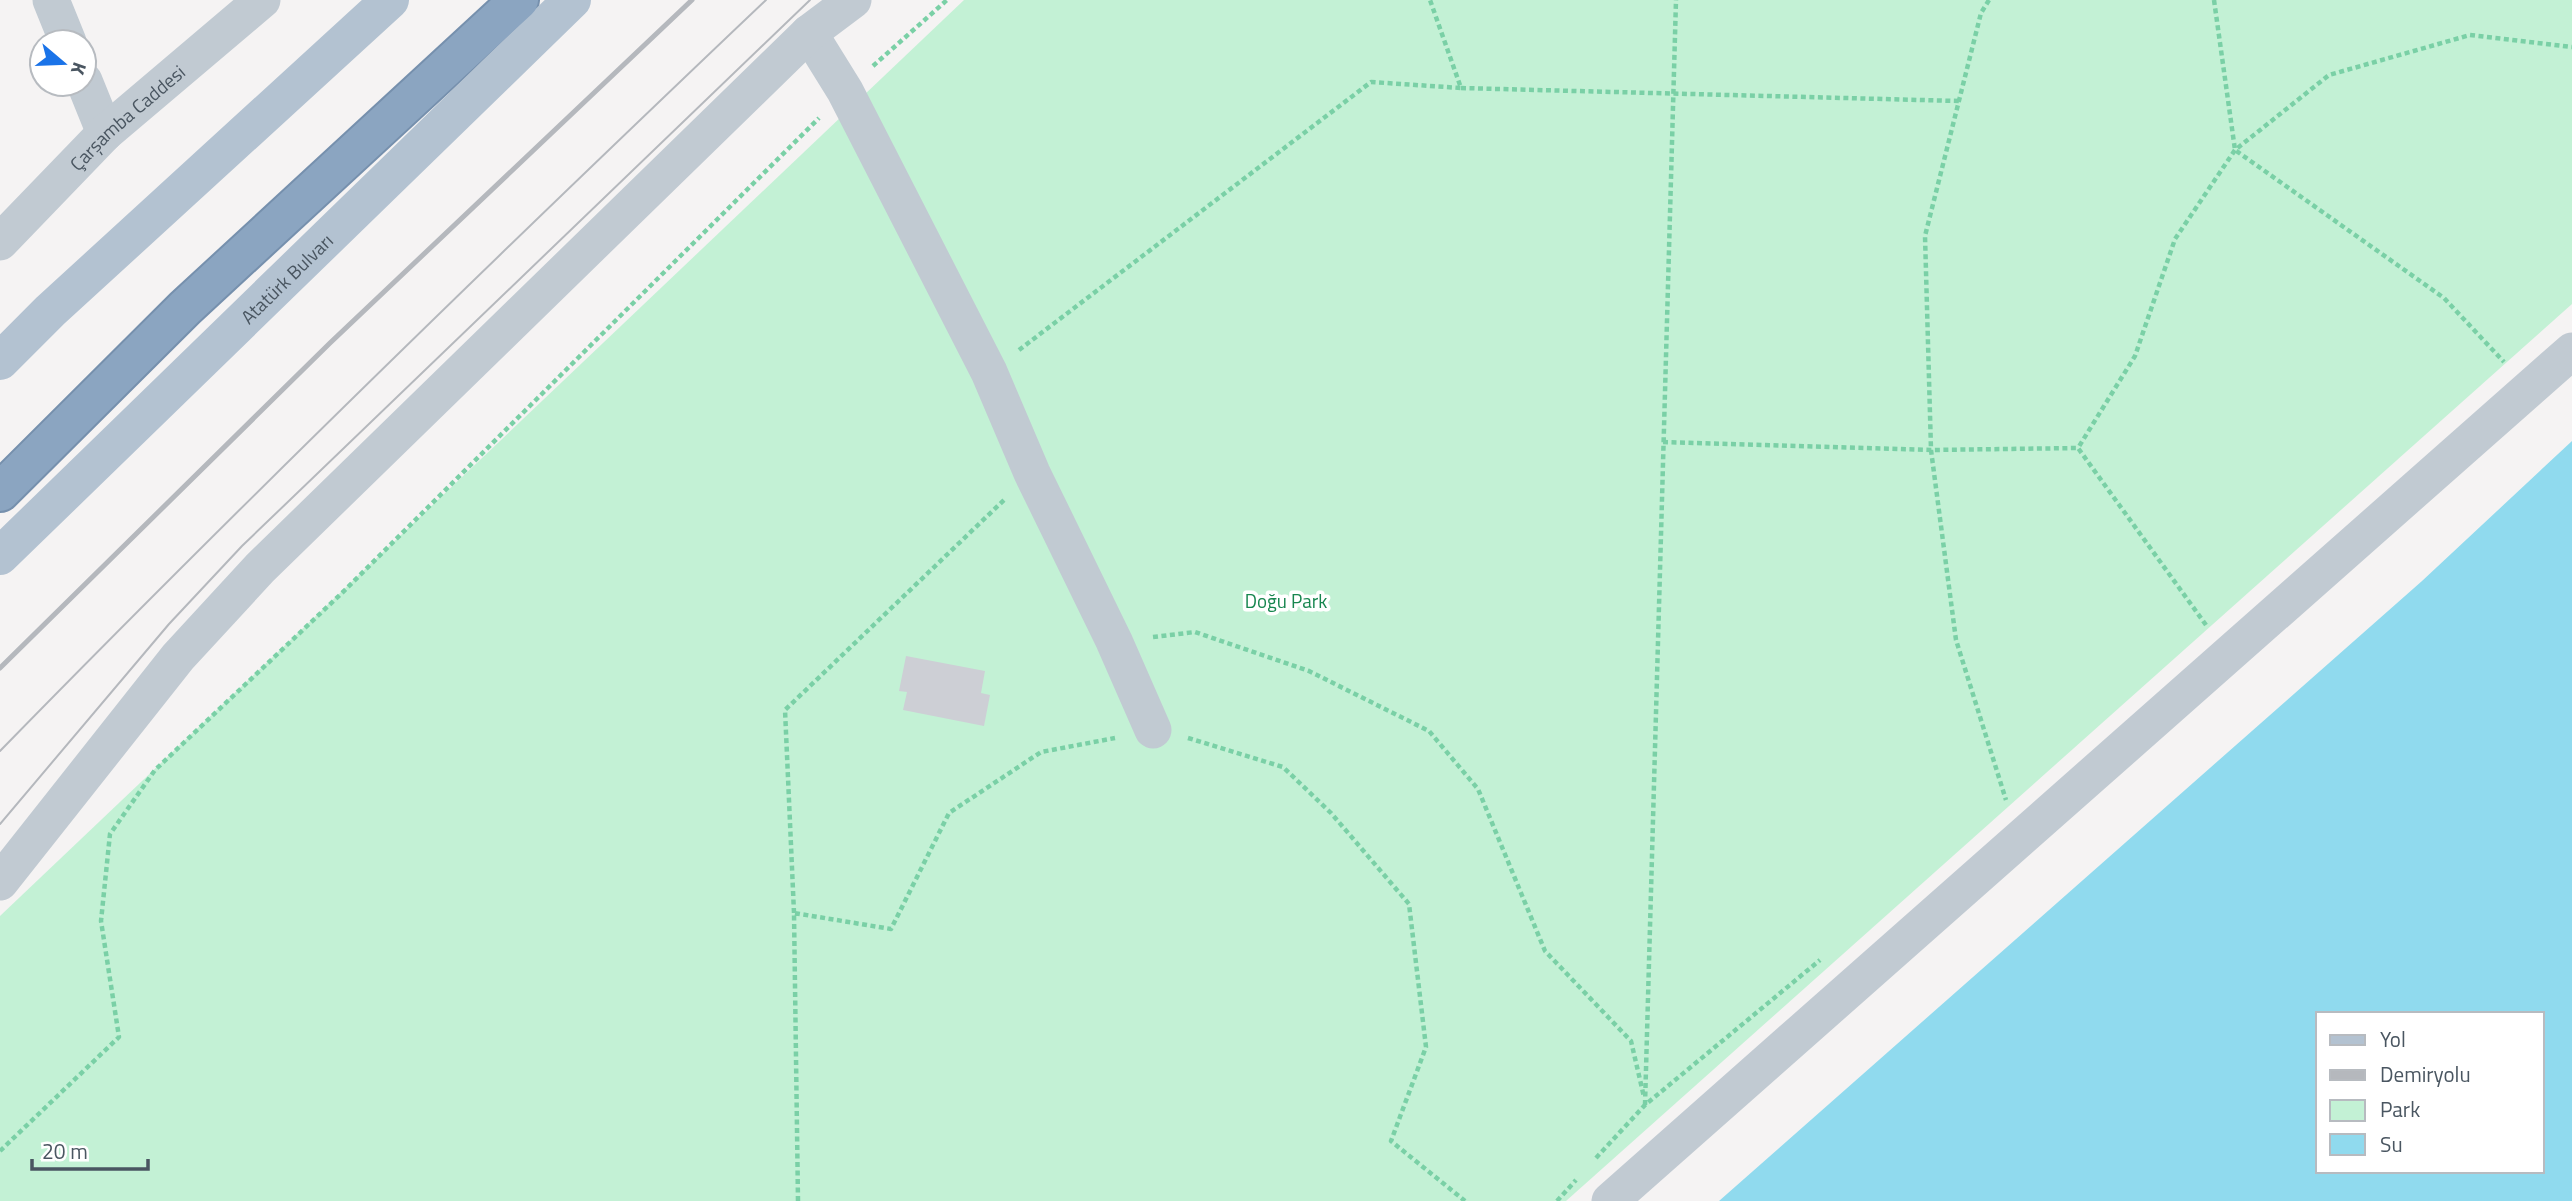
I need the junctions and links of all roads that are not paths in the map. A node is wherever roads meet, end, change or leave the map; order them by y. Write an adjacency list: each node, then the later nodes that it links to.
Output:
1 (51, 0): 7 (street)
2 (262, 0): 10 (street, Çarşamba Caddesi)
3 (390, 0): 12 (main road)
4 (519, 0): 16 (highway)
5 (572, 0): 17 (main road, Atatürk Bulvarı)
6 (853, 0): 8 (street)
7 (62, 28)
8 (809, 33): 18 (street); 19 (street)
9 (91, 98): 10 (street)
10 (106, 133): 11 (street, Çarşamba Caddesi)
11 (0, 242)
12 (50, 311): 13 (main road); 15 (main road)
13 (0, 321)
14 (2572, 351): 20 (street)
15 (0, 361)
16 (0, 492)
17 (0, 556)
18 (1153, 730)
19 (0, 882)
20 (1610, 1201)

